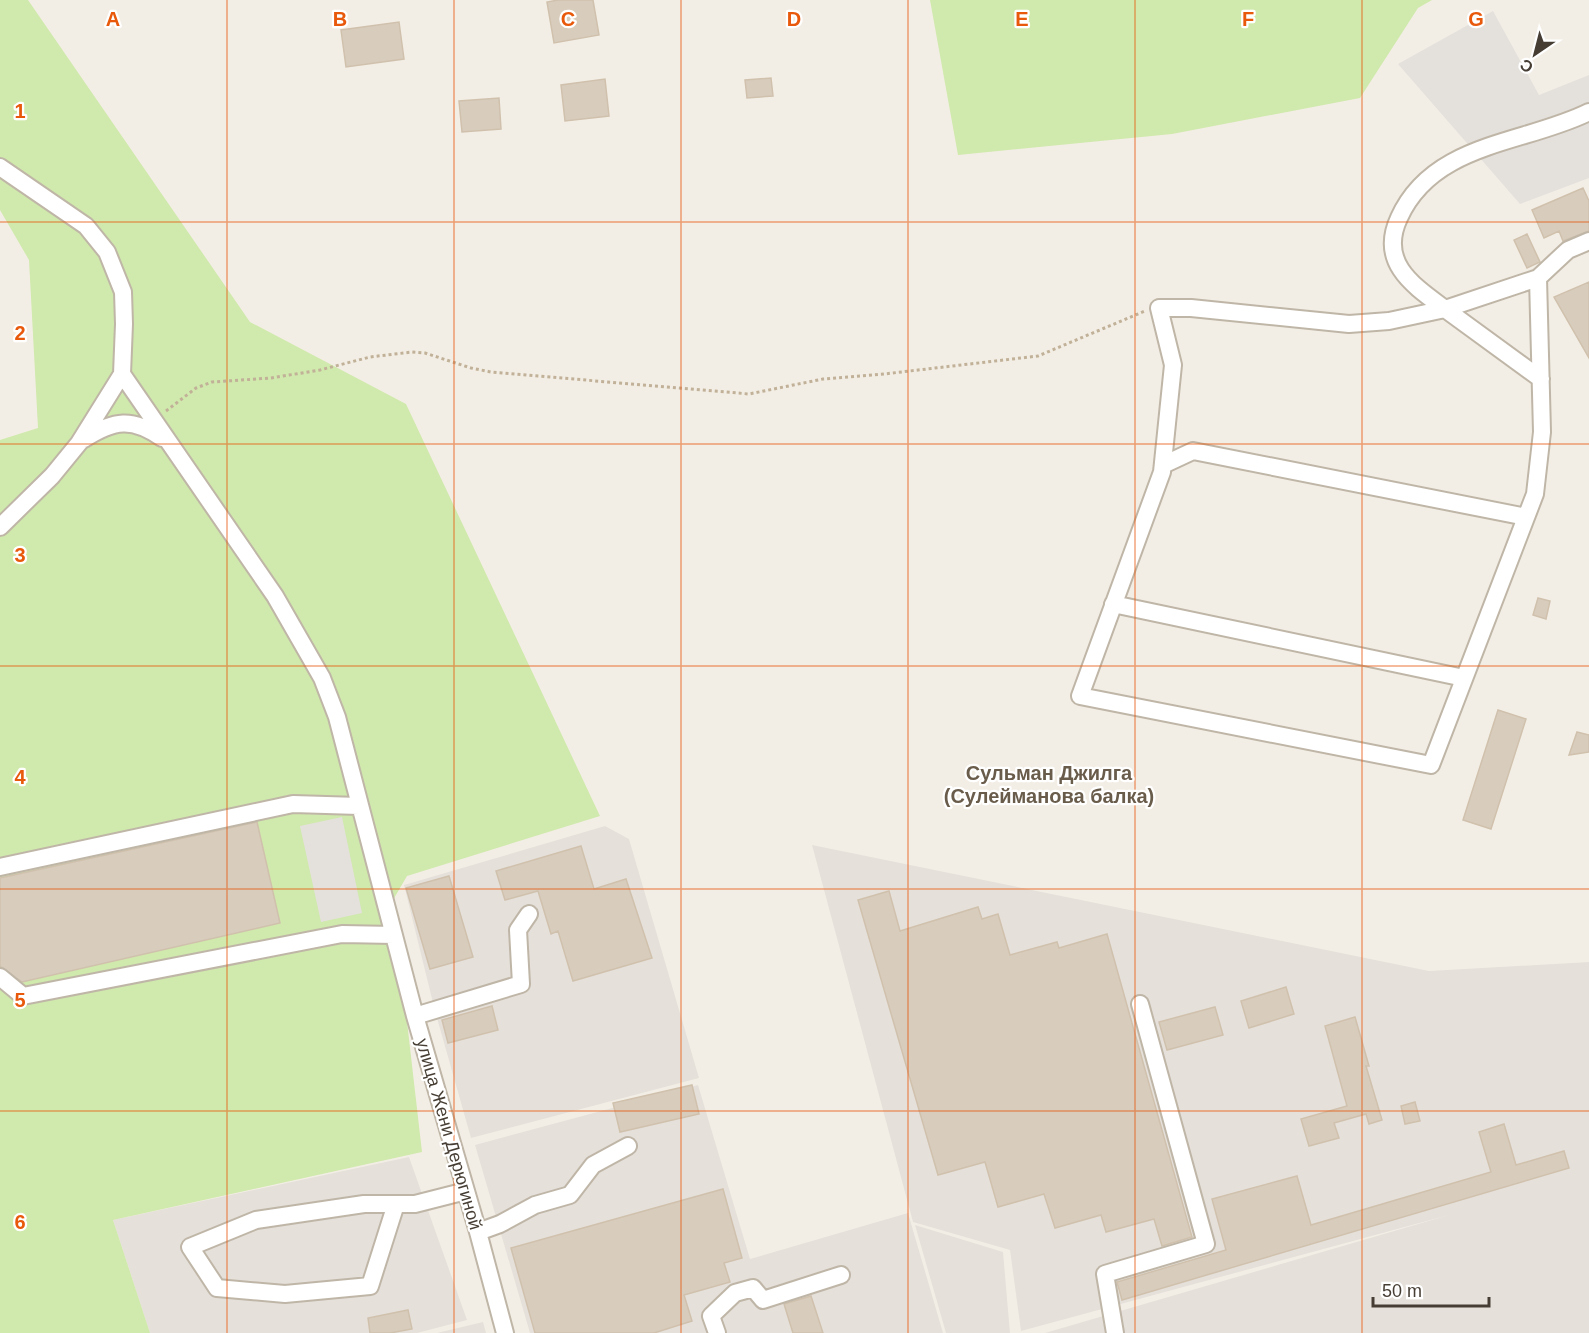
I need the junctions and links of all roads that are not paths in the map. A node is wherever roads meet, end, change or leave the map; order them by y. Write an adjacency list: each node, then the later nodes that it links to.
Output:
1 (1589, 112): 5 (street)
2 (0, 167): 6 (street)
3 (1589, 240): 4 (street)
4 (1538, 278): 5 (street); 7 (street)
5 (1445, 309): 7 (street); 10 (street)
6 (122, 374): 8 (street, улица Жени Дерюгиной); 9 (street)
7 (1541, 379): 11 (street)
8 (167, 442): 9 (street); 15 (street, улица Жени Дерюгиной)
9 (79, 443): 12 (street)
10 (1162, 465): 11 (street); 13 (street)
11 (1526, 517): 14 (street)
12 (0, 527)
13 (1113, 604): 14 (street); 14 (street)
14 (1464, 678)
15 (359, 806): 16 (street); 18 (street, улица Жени Дерюгиной)
16 (0, 867)
17 (529, 914): 21 (street)
18 (394, 935): 19 (street); 21 (street, улица Жени Дерюгиной)
19 (0, 977)
20 (1140, 1004): 29 (street)
21 (415, 1016): 23 (street, улица Жени Дерюгиной)
22 (628, 1146): 25 (street)
23 (466, 1191): 24 (street); 25 (street, улица Жени Дерюгиной)
24 (396, 1204): 24 (street)
25 (478, 1233): 27 (street, улица Жени Дерюгиной)
26 (841, 1275): 28 (street)
27 (505, 1333)
28 (717, 1333)
29 (1115, 1333)

